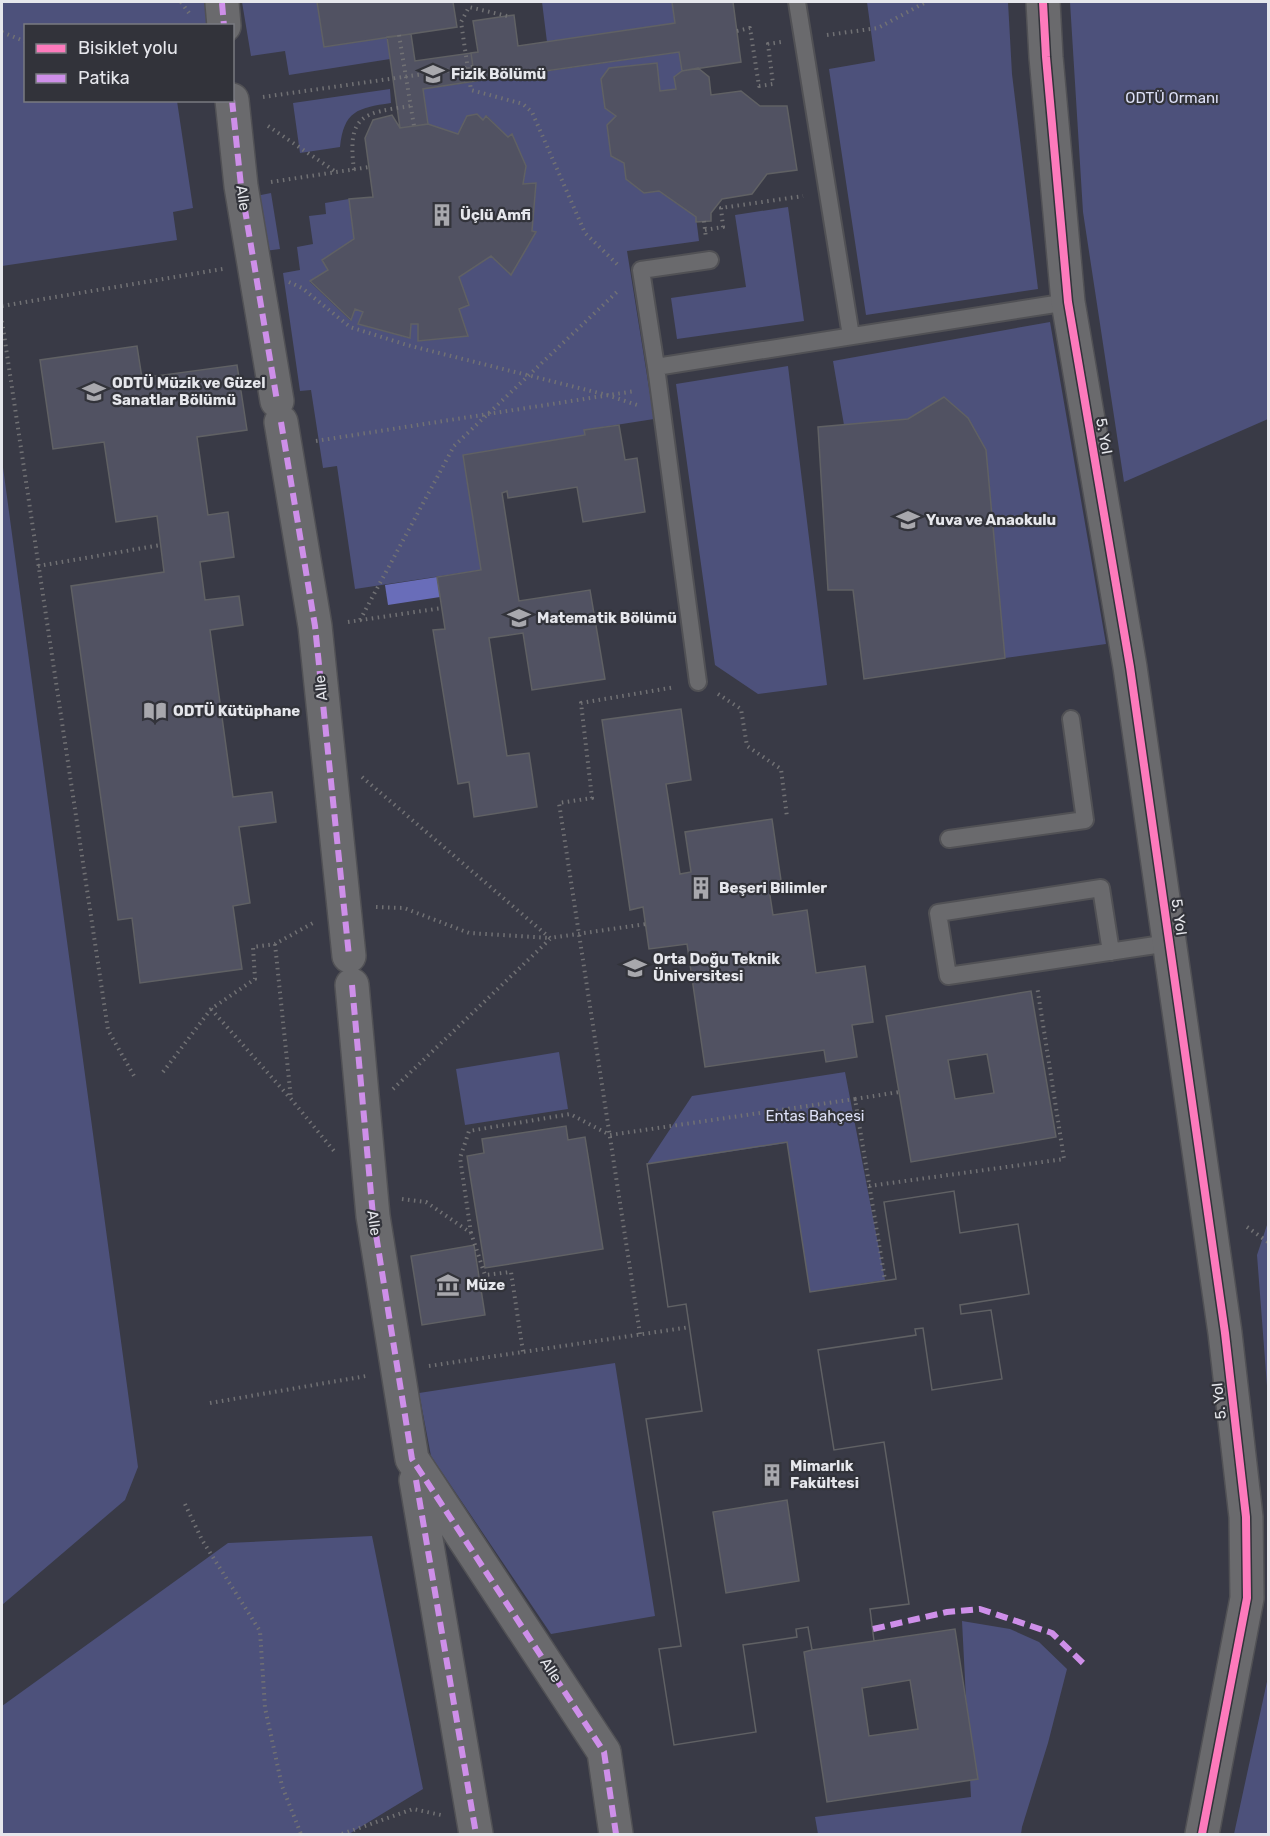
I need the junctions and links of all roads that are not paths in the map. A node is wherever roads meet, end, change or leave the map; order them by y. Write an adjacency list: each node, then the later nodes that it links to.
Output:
1 (797, 2): 6 (lane)
2 (1043, 2): 5 (street, 5. Yol)
3 (232, 102): 13 (street, Alle)
4 (710, 260): 7 (lane)
5 (1068, 302): 6 (lane); 11 (street, 5. Yol)
6 (851, 336): 7 (lane)
7 (656, 368): 8 (lane)
8 (698, 682)
9 (1071, 719): 10 (lane)
10 (949, 839)
11 (1169, 943): 12 (lane); 16 (street, 5. Yol)
12 (1111, 952): 12 (lane)
13 (414, 1468): 14 (street, Alle); 15 (street, Alle)
14 (475, 1828)
15 (616, 1834)
16 (1202, 1834)

